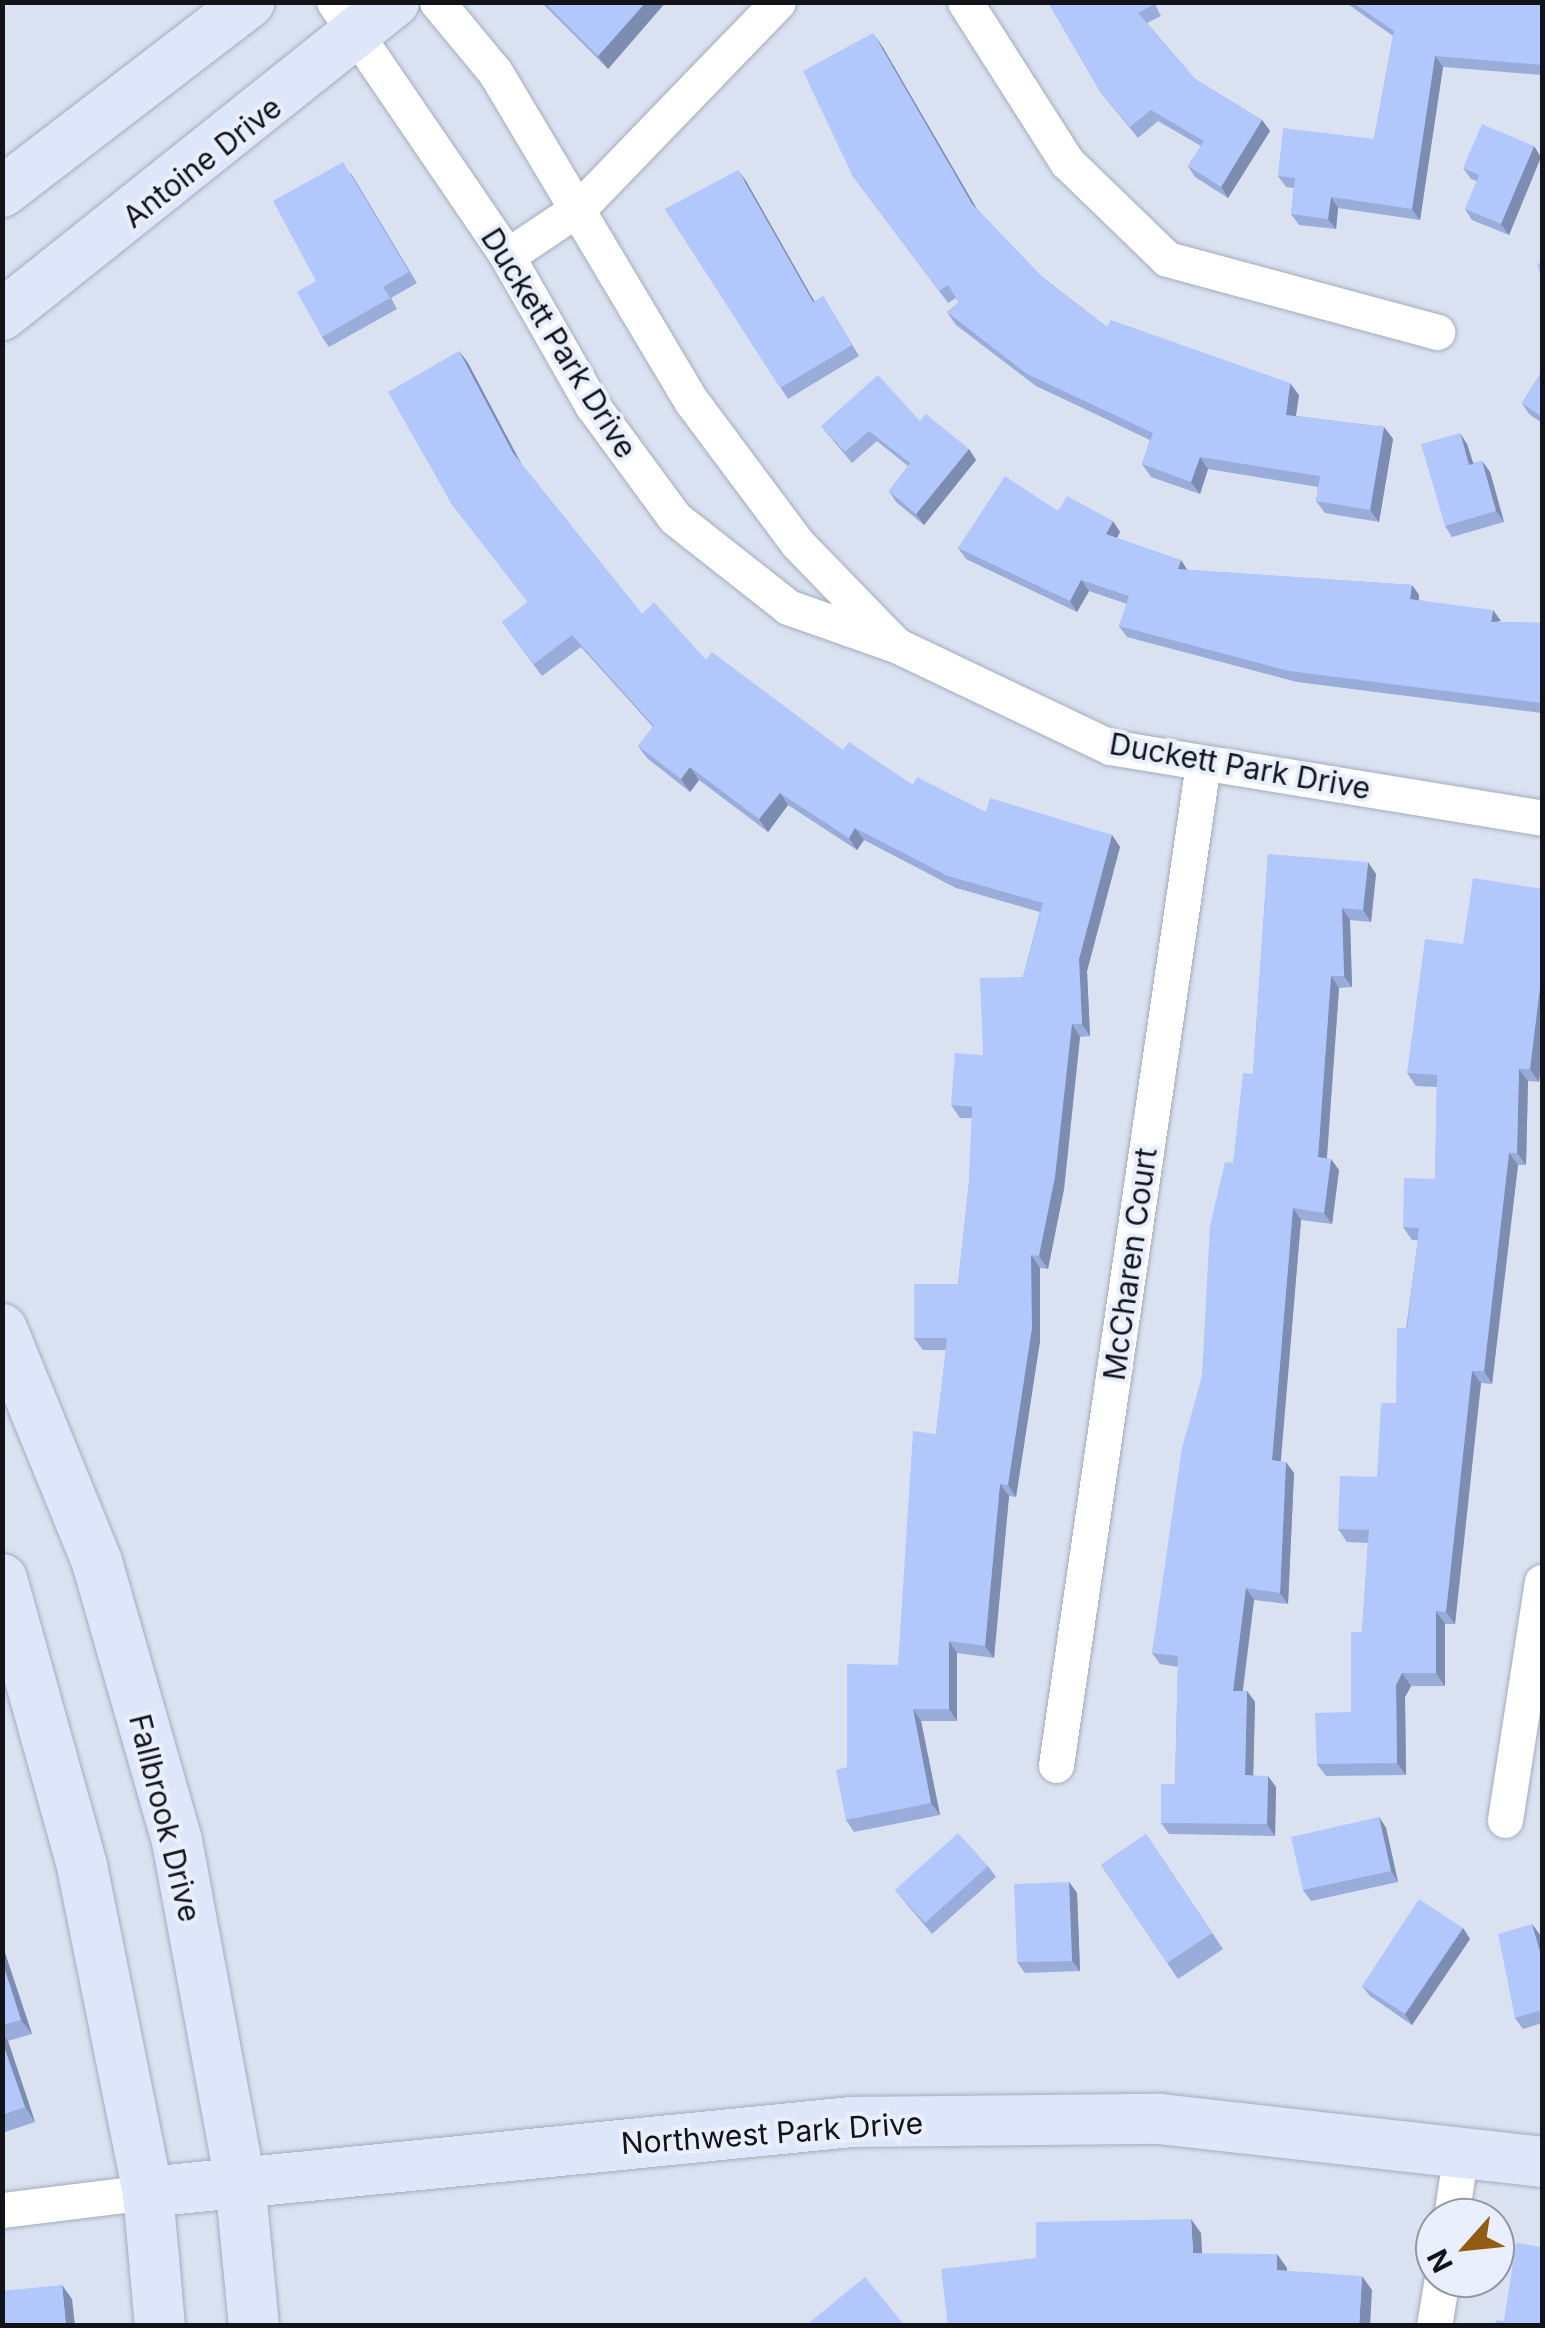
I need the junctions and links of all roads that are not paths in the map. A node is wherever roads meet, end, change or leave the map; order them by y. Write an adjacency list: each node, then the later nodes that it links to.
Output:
1 (250, 2): 7 (main road)
2 (394, 2): 6 (main road, Antoine Drive)
3 (437, 2): 8 (street, Duckett Park Drive)
4 (778, 2): 8 (street)
5 (965, 2): 11 (street)
6 (346, 21): 9 (street, Duckett Park Drive); 10 (main road, Antoine Drive)
7 (2, 192)
8 (580, 207): 9 (street); 12 (street, Duckett Park Drive)
9 (507, 256): 12 (street, Duckett Park Drive)
10 (2, 314)
11 (1436, 332)
12 (896, 645): 13 (street, Duckett Park Drive)
13 (1203, 763): 14 (street, Duckett Park Drive); 18 (street, McCharen Court)
14 (1542, 818)
15 (2, 1330): 22 (main road, Fallbrook Drive)
16 (2, 1579): 23 (main road)
17 (1542, 1582): 19 (street)
18 (1056, 1765)
19 (1504, 1820)
20 (1461, 2150): 21 (main road, Northwest Park Drive); 22 (main road, Northwest Park Drive); 24 (street)
21 (1542, 2162)
22 (240, 2181): 23 (main road, Northwest Park Drive); 28 (main road, Fallbrook Drive)
23 (148, 2192): 25 (street, Northwest Park Drive); 27 (main road)
24 (1454, 2198)
25 (2, 2210)
26 (1439, 2298): 29 (street)
27 (160, 2326)
28 (254, 2326)
29 (1434, 2326)

